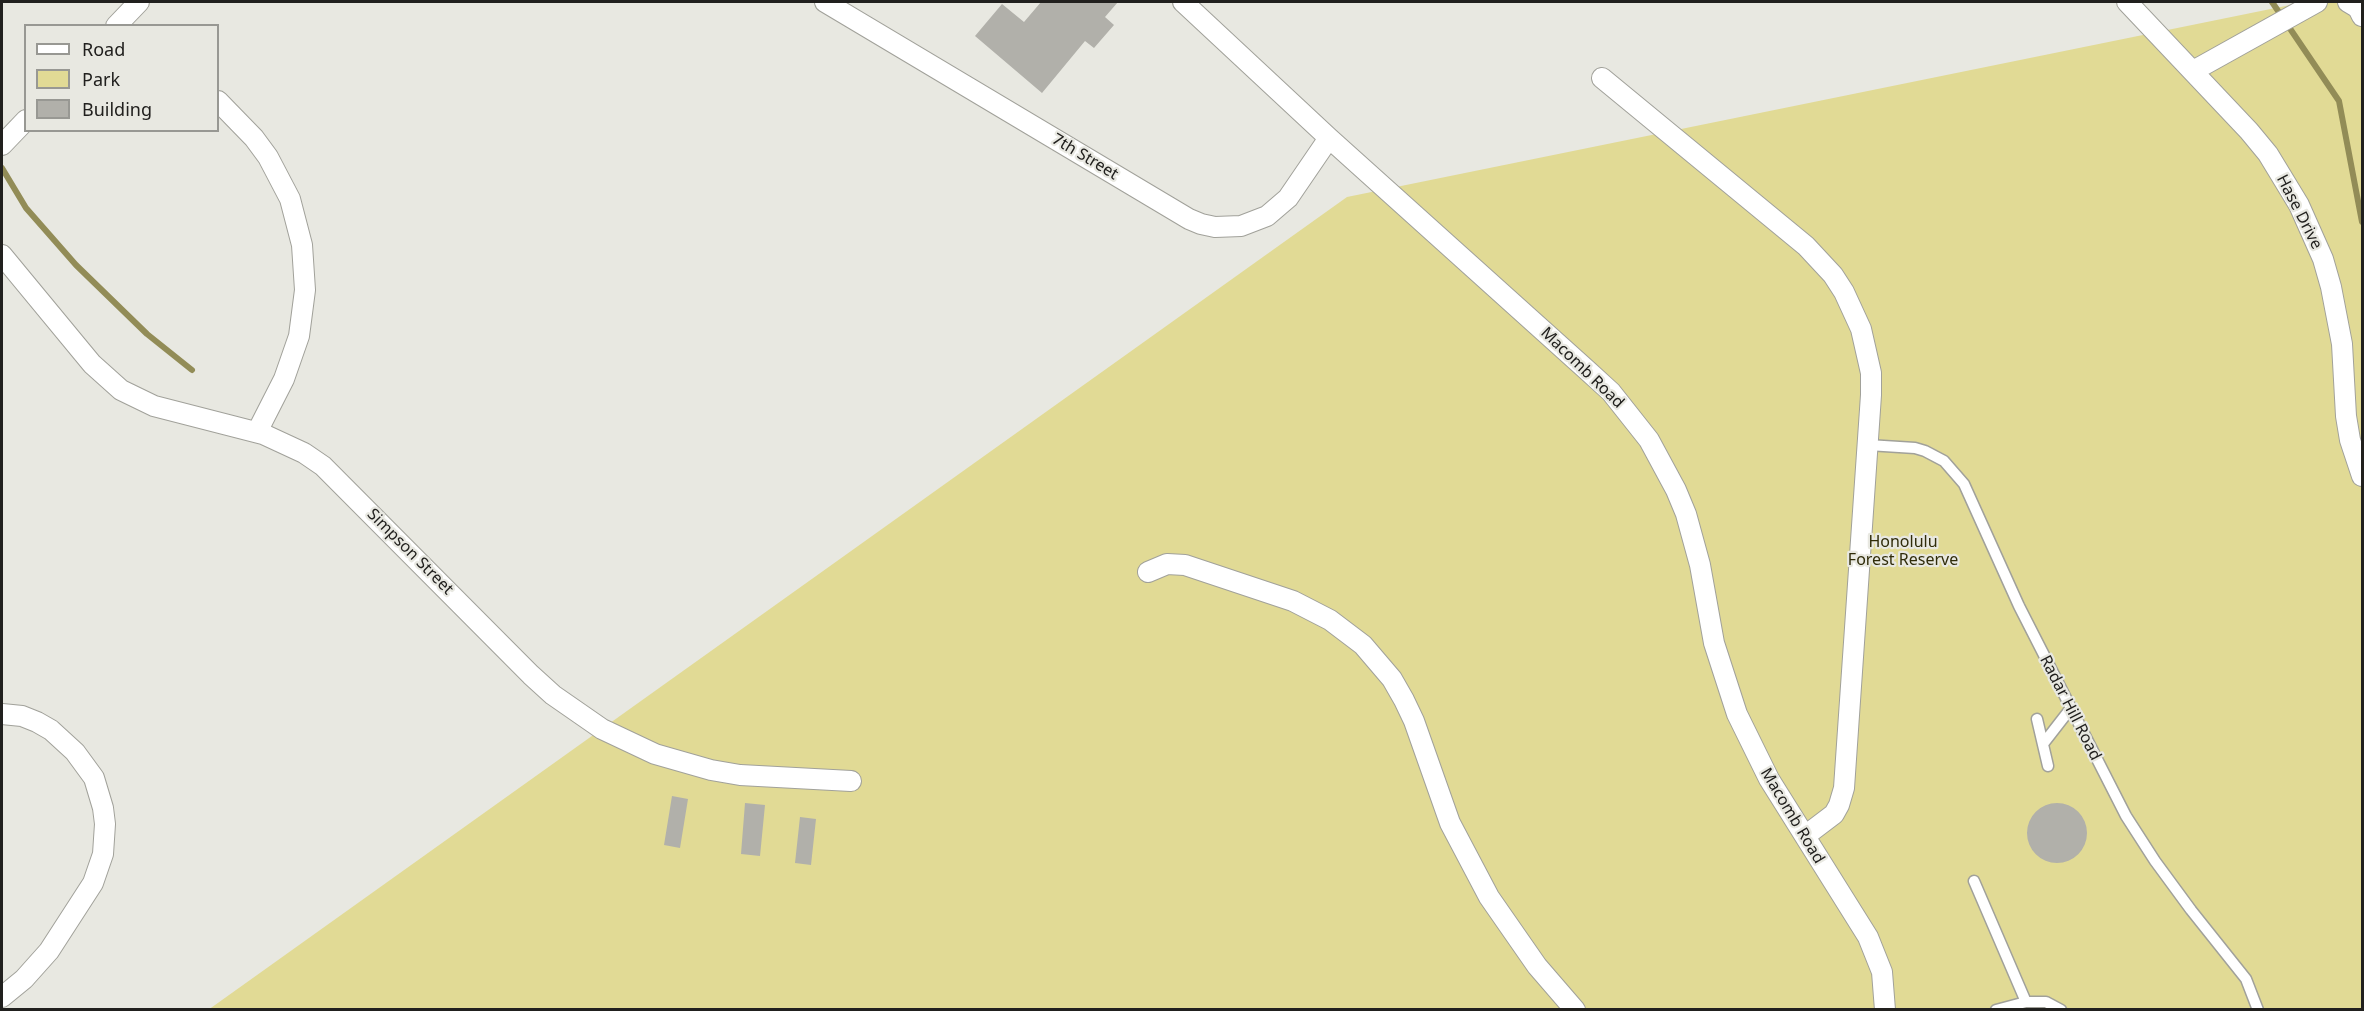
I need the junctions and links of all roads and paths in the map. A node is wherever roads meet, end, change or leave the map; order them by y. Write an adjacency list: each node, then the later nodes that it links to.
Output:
1 (825, 2): 11 (street, 7th Street)
2 (1183, 2): 11 (street, Macomb Road)
3 (2127, 2): 7 (street, Hase Drive)
4 (2348, 2): 6 (street)
5 (2312, 4): 7 (street)
6 (2362, 16)
7 (2193, 71): 16 (street, Hase Drive)
8 (1602, 78): 15 (street)
9 (219, 102): 14 (street)
10 (24, 122): 12 (street)
11 (1329, 138): 24 (street, Macomb Road)
12 (2, 145)
13 (2, 255): 14 (street, Simpson Street)
14 (256, 432): 23 (street, Simpson Street)
15 (1868, 445): 18 (lane, Radar Hill Road); 24 (street)
16 (2362, 476)
17 (1148, 572): 29 (street)
18 (2071, 708): 21 (lane); 32 (lane, Radar Hill Road)
19 (2, 714): 26 (street)
20 (2037, 719): 21 (lane)
21 (2043, 744): 22 (lane)
22 (2048, 766)
23 (851, 781)
24 (1805, 836): 28 (street, Macomb Road)
25 (1974, 881): 27 (lane)
26 (2, 996)
27 (2026, 1002): 30 (lane); 31 (lane)
28 (1885, 1009)
29 (1575, 1010)
30 (1996, 1010)
31 (2061, 1010)
32 (2258, 1010)

